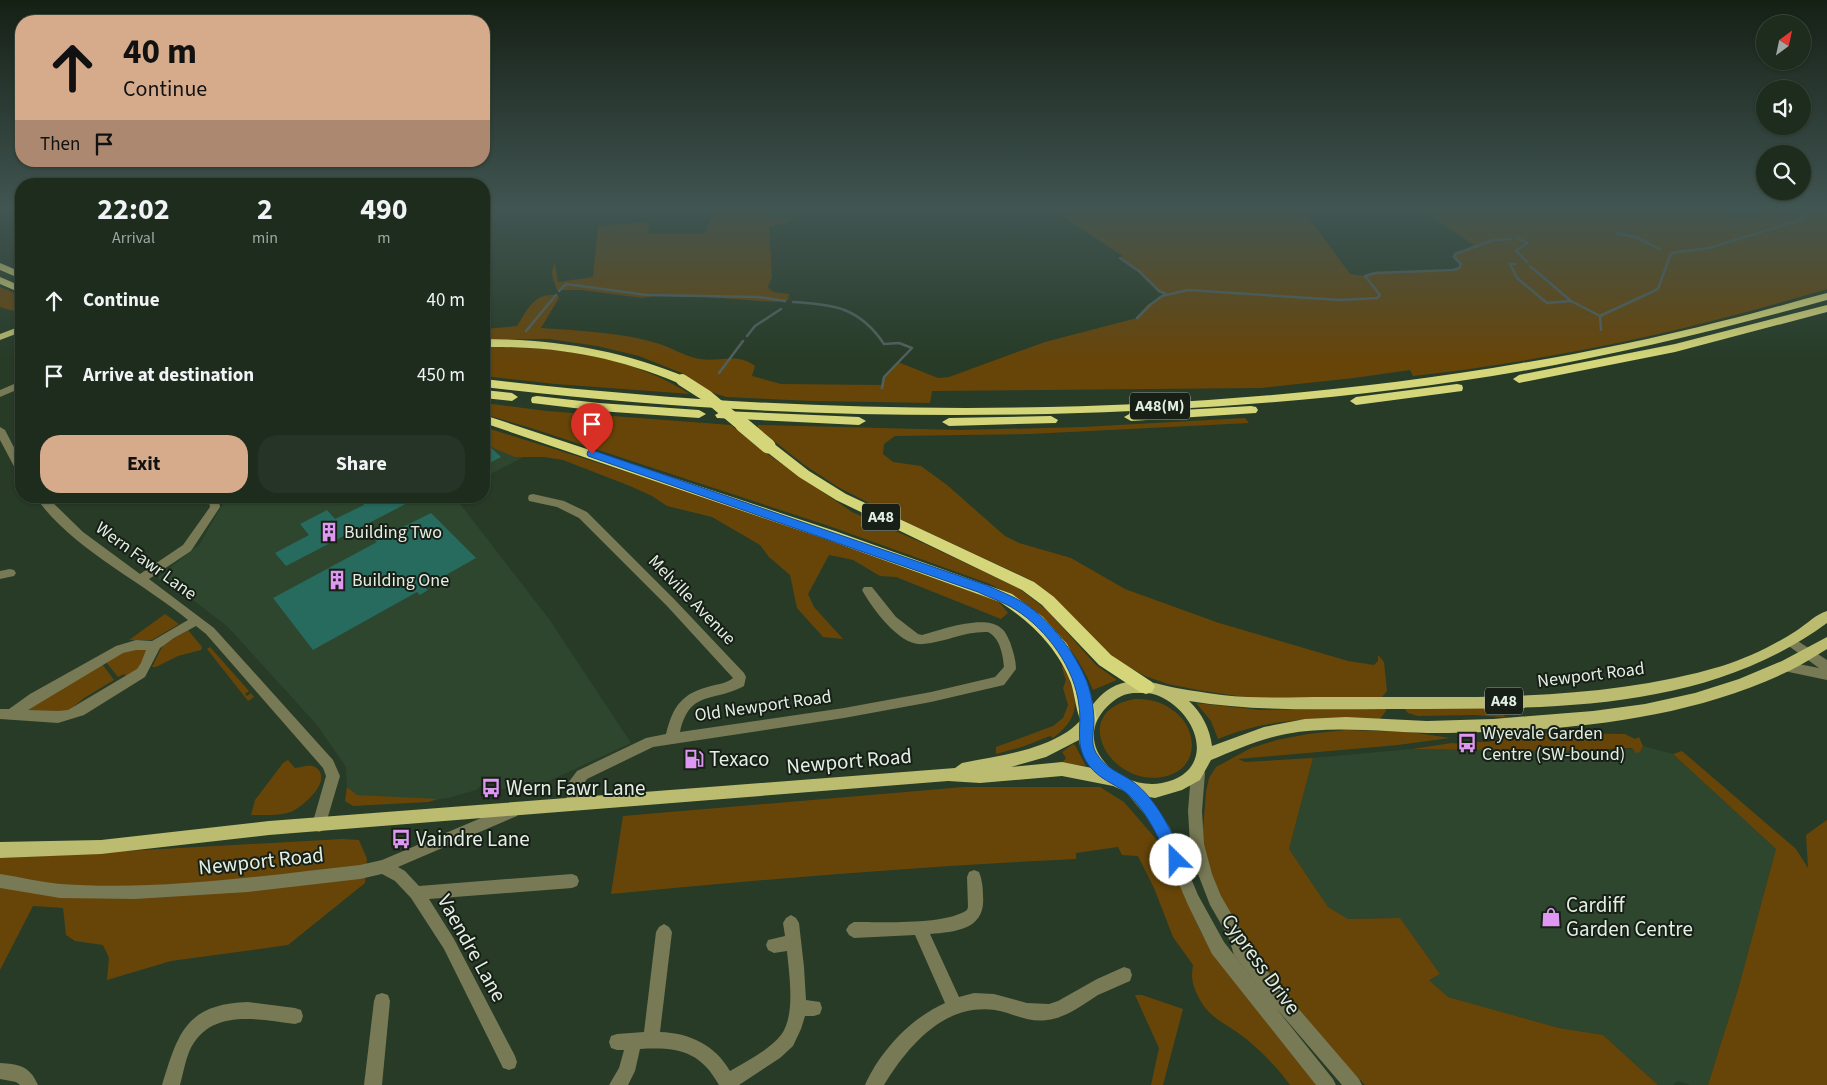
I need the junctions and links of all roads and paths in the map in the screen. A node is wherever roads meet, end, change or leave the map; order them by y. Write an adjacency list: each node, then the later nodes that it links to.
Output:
1 (0, 266): 2 (highway)
2 (15, 273)
3 (0, 280): 4 (highway)
4 (15, 287)
5 (1827, 296): 10 (highway, A48(M))
6 (1827, 308): 13 (highway, A48(M))
7 (15, 331): 8 (main road)
8 (0, 337)
9 (490, 343): 31 (highway, A48, bridge)
10 (490, 384)
11 (15, 387): 12 (street)
12 (0, 394)
13 (490, 395)
14 (490, 421): 34 (highway, A48)
15 (0, 430): 16 (street)
16 (15, 459)
17 (533, 498): 35 (street, Melville Avenue)
18 (51, 503): 20 (street, Wern Fawr Lane)
19 (214, 503): 20 (street)
20 (139, 580): 23 (street, Wern Fawr Lane)
21 (868, 590): 35 (street, Old Newport Road)
22 (1827, 616): 24 (main road, Newport Road / A48)
23 (197, 620): 26 (street); 42 (street, Wern Fawr Lane)
24 (1790, 641): 27 (street); 32 (main road, Newport Road / A48)
25 (1827, 642): 27 (main road, A48)
26 (155, 646): 33 (street); 33 (street)
27 (1810, 654): 28 (main road, A48); 29 (street)
28 (1788, 667): 30 (street); 36 (main road, A48)
29 (1827, 667)
30 (1827, 675)
31 (1146, 687): 32 (main road); 34 (main road)
32 (1164, 691): 36 (main road)
33 (6, 714)
34 (1086, 724): 38 (main road, Newport Road); 39 (main road)
35 (672, 738): 40 (street, Old Newport Road)
36 (1206, 755): 37 (main road)
37 (1198, 773): 39 (main road); 73 (street, Cypress Drive)
38 (948, 774): 39 (main road, Newport Road); 40 (main road, Newport Road)
39 (1121, 783): 72 (street, Cypress Drive)
40 (573, 804): 41 (main road, Newport Road)
41 (515, 809): 42 (main road, Newport Road); 44 (street, Newport Road)
42 (319, 825): 43 (main road, Newport Road)
43 (0, 850)
44 (383, 867): 46 (street, Newport Road); 48 (street, Vaendre Lane)
45 (974, 877): 50 (street)
46 (0, 881)
47 (572, 881): 48 (street)
48 (416, 893): 64 (street, Vaendre Lane)
49 (791, 924): 53 (street)
50 (919, 927): 51 (street); 57 (street)
51 (854, 930)
52 (664, 932): 61 (street)
53 (793, 942): 54 (street); 58 (street)
54 (774, 944)
55 (1124, 975): 57 (street)
56 (382, 1001): 69 (street)
57 (954, 1005): 71 (street)
58 (797, 1008): 59 (street); 66 (street)
59 (814, 1008)
60 (295, 1016): 68 (street)
61 (651, 1040): 62 (street); 66 (street)
62 (634, 1041): 63 (street); 70 (street)
63 (617, 1042)
64 (509, 1062)
65 (0, 1071): 67 (street)
66 (729, 1084)
67 (29, 1085)
68 (171, 1085)
69 (373, 1085)
70 (618, 1085)
71 (874, 1085)
72 (1327, 1085)
73 (1353, 1085)

